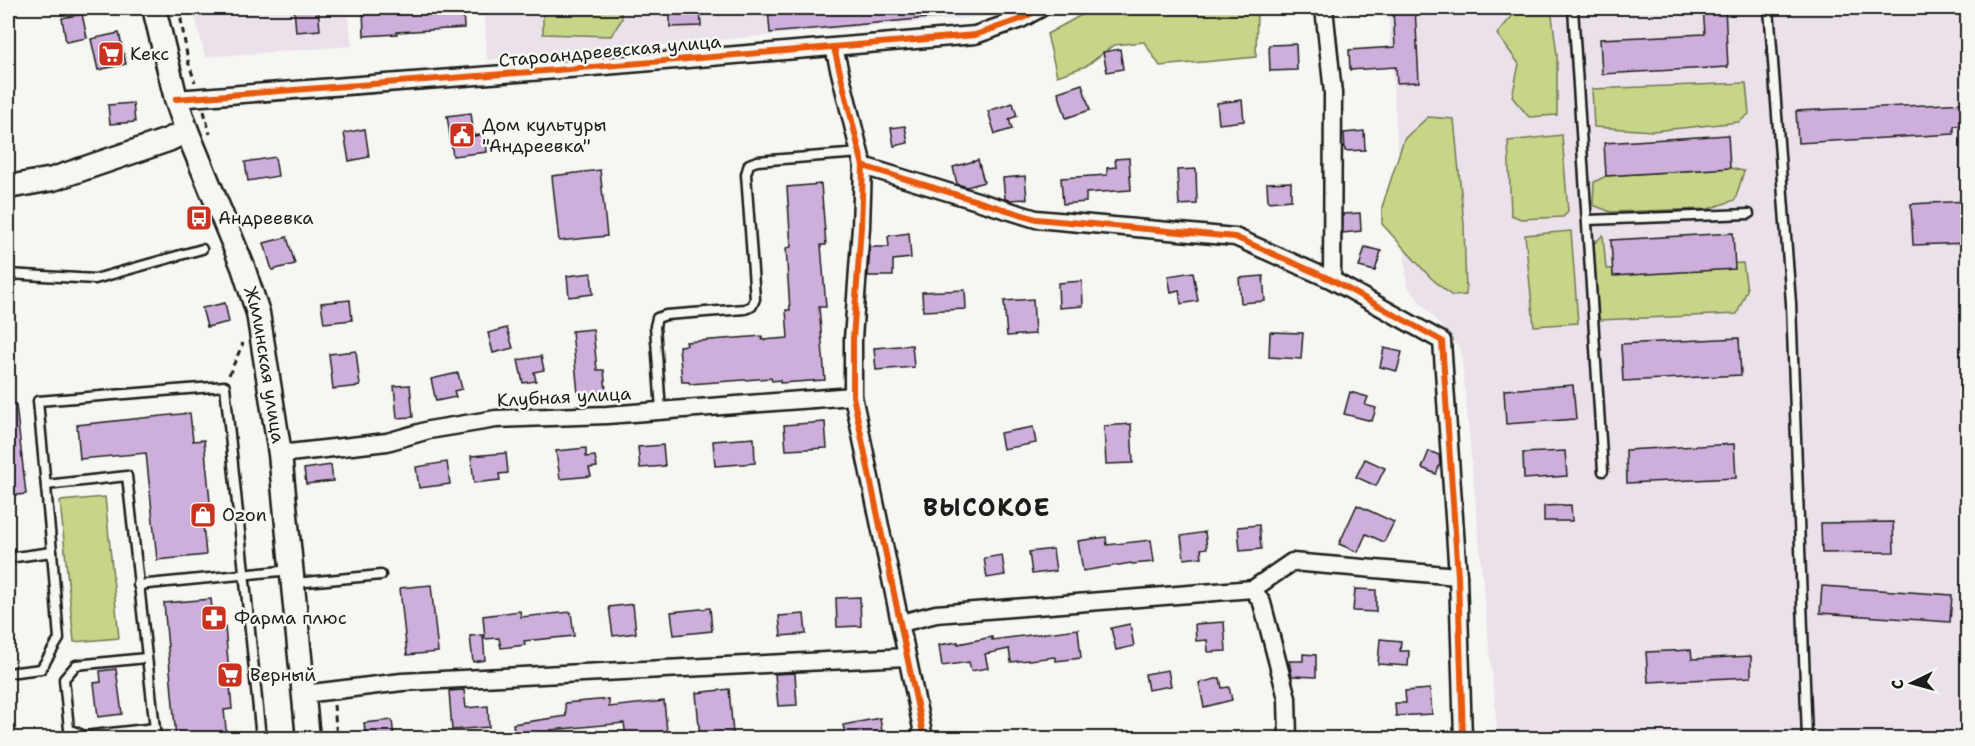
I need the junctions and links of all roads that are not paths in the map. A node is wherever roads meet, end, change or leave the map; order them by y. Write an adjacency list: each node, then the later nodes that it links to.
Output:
1 (154, 8): 7 (main road, Жилинская улица)
2 (1041, 8): 6 (street, Староандреевская улица)
3 (1324, 8): 15 (street)
4 (1573, 8): 12 (lane)
5 (1769, 8): 41 (lane)
6 (834, 48): 7 (street, Староандреевская улица); 9 (street)
7 (176, 99): 8 (main road, Жилинская улица)
8 (187, 131): 10 (main road); 18 (main road, Жилинская улица)
9 (861, 159): 15 (street); 16 (street); 17 (lane)
10 (8, 187)
11 (1749, 214): 12 (lane)
12 (1588, 220): 19 (lane)
13 (202, 249): 14 (lane)
14 (8, 274)
15 (1332, 280): 25 (street)
16 (853, 396): 17 (street, Клубная улица); 29 (street)
17 (661, 411): 18 (street, Клубная улица)
18 (280, 453): 26 (main road, Жилинская улица)
19 (1604, 471)
20 (46, 485): 21 (lane); 23 (lane); 27 (lane)
21 (52, 552): 22 (lane); 32 (lane)
22 (8, 558)
23 (244, 574): 26 (lane); 27 (lane); 36 (lane)
24 (381, 575): 26 (lane)
25 (1458, 576): 28 (street); 40 (street)
26 (292, 577): 33 (main road, Жилинская улица)
27 (138, 585): 31 (lane)
28 (1253, 589): 29 (street); 39 (street)
29 (901, 623): 30 (street)
30 (907, 657): 33 (street); 38 (street)
31 (146, 658): 34 (lane); 34 (lane)
32 (8, 673)
33 (304, 694): 37 (main road, Жилинская улица)
34 (155, 728): 35 (lane)
35 (156, 738)
36 (261, 738)
37 (308, 738)
38 (924, 738)
39 (1288, 738)
40 (1463, 738)
41 (1807, 738)

